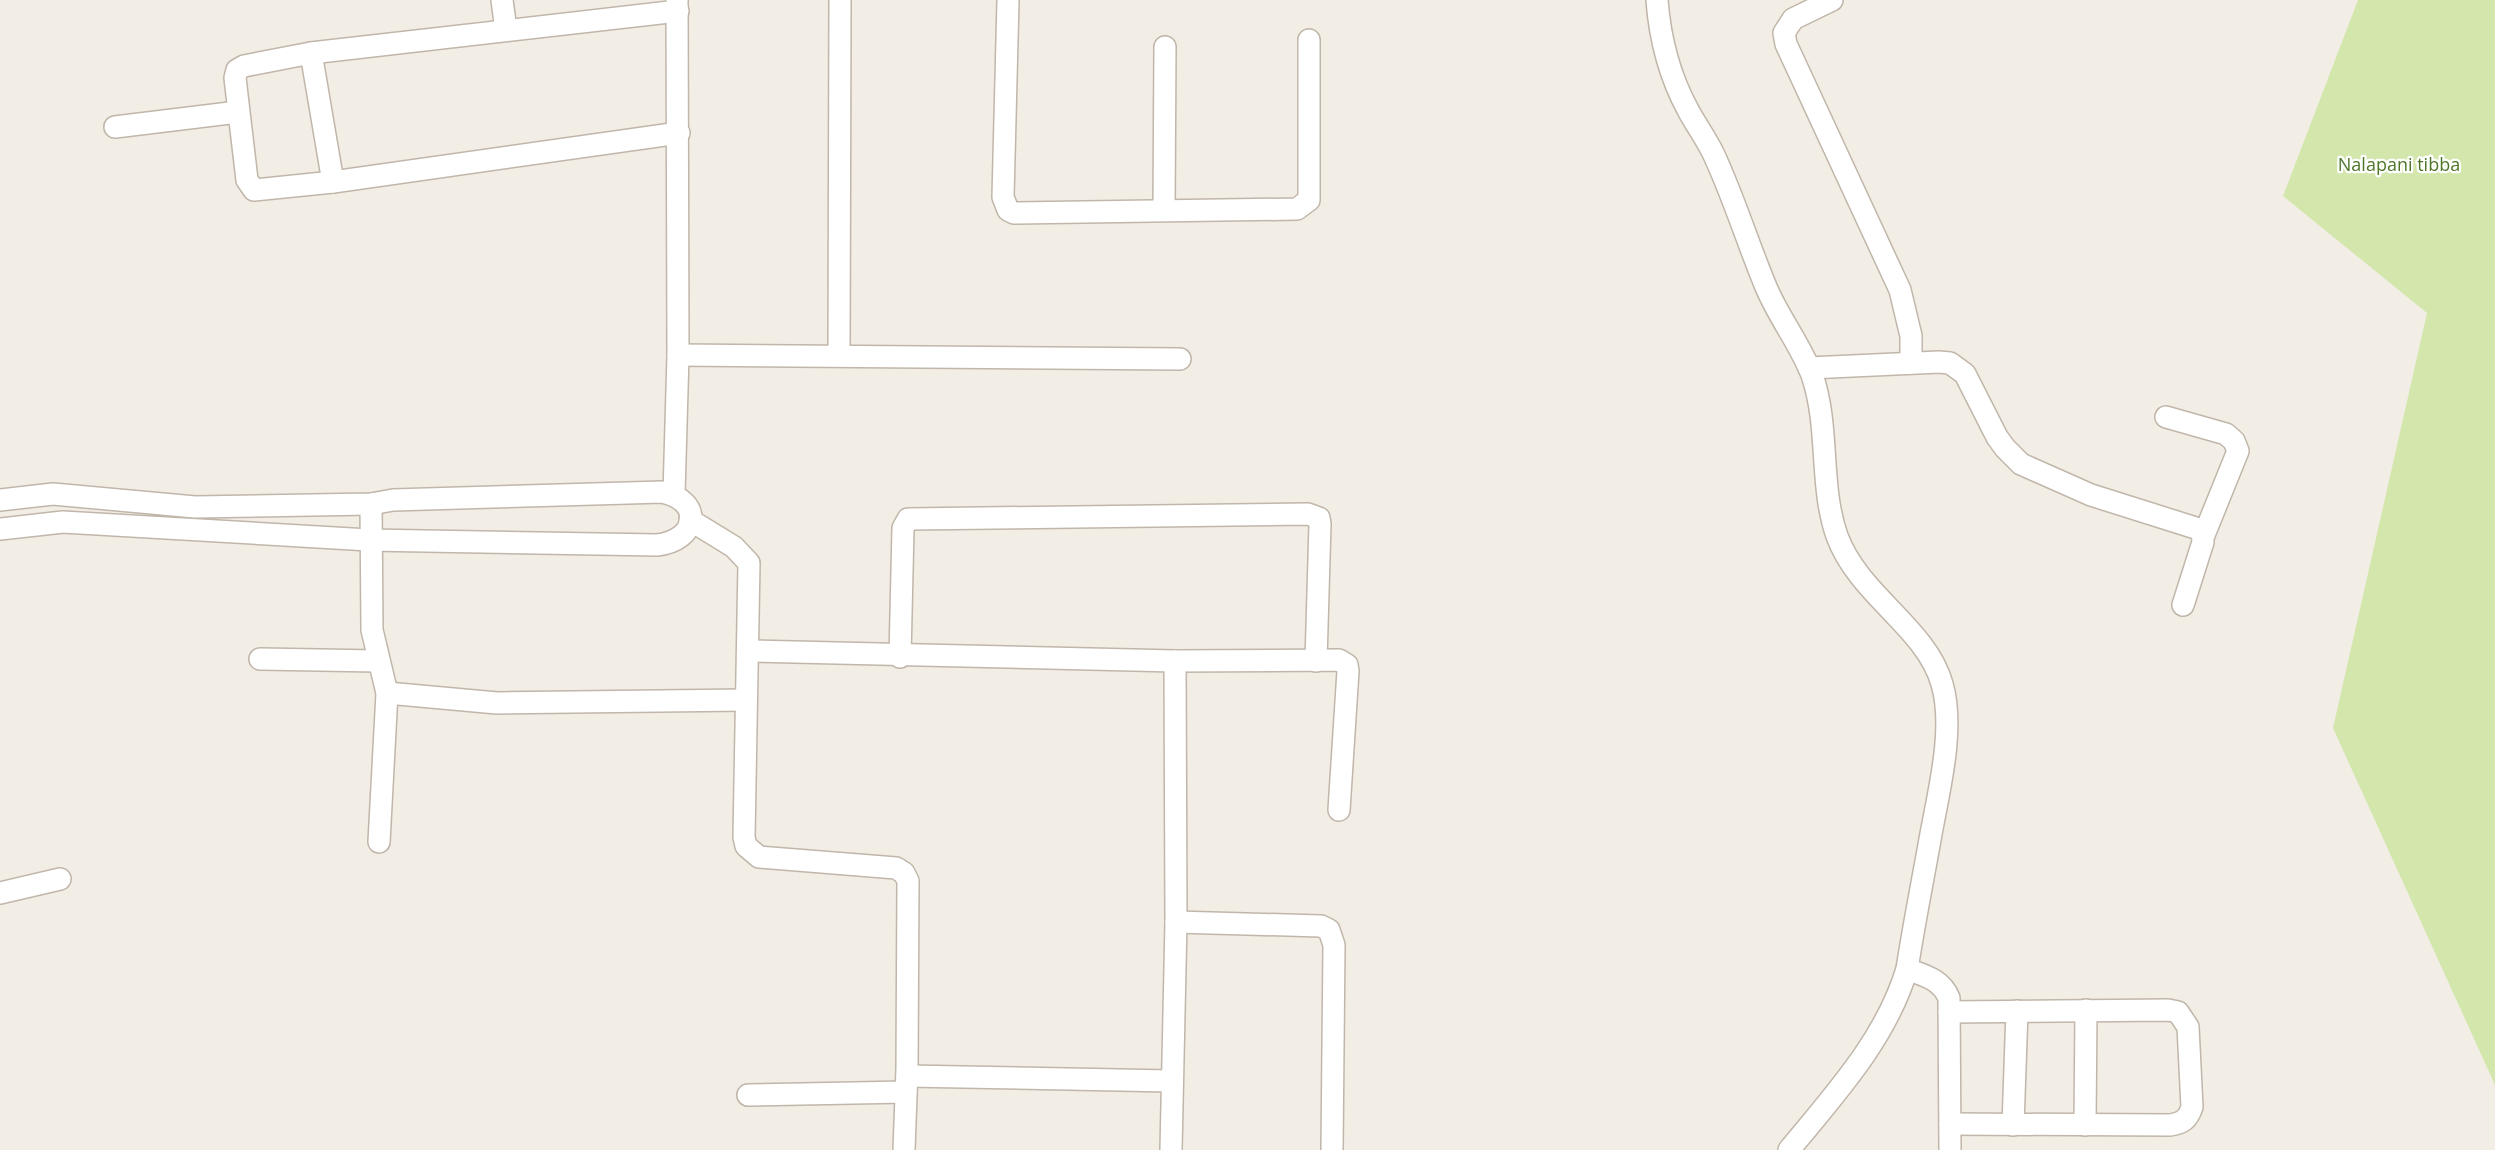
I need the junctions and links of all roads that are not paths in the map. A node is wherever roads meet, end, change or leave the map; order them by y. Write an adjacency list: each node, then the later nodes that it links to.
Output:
1 (502, 0): 7 (street)
2 (840, 0): 17 (street)
3 (1008, 0): 15 (street)
4 (1657, 0): 20 (street)
5 (1832, 0): 19 (street)
6 (677, 6): 7 (street); 13 (street)
7 (506, 30): 10 (street)
8 (1309, 40): 15 (street)
9 (1165, 47): 15 (street)
10 (311, 53): 11 (street); 14 (street)
11 (238, 112): 12 (street); 14 (street)
12 (116, 127)
13 (679, 133): 14 (street); 16 (street)
14 (333, 182)
15 (1164, 209)
16 (678, 355): 17 (street); 22 (street)
17 (839, 355): 18 (street)
18 (1179, 359)
19 (1911, 363): 20 (street); 27 (street)
20 (1809, 368): 43 (street)
21 (2166, 417): 27 (street)
22 (674, 494): 24 (street); 25 (street)
23 (0, 500): 24 (street)
24 (371, 504): 28 (street)
25 (690, 520): 28 (street); 30 (street)
26 (0, 529): 28 (street)
27 (2204, 535): 29 (street)
28 (369, 540): 33 (street)
29 (2182, 605)
30 (749, 651): 31 (street); 37 (street)
31 (900, 657): 34 (street); 35 (street)
32 (260, 659): 33 (street)
33 (378, 661): 36 (street)
34 (1175, 661): 35 (street); 42 (street)
35 (1316, 661): 38 (street)
36 (387, 693): 37 (street); 39 (street)
37 (746, 700): 48 (street)
38 (1339, 810)
39 (379, 842)
40 (60, 879): 41 (street)
41 (0, 893)
42 (1176, 922): 47 (street); 55 (street)
43 (1907, 969): 46 (street); 56 (street)
44 (2017, 1011): 45 (street); 46 (street); 51 (street)
45 (2086, 1011): 52 (street); 52 (street)
46 (1949, 1012): 50 (street)
47 (1171, 1081): 48 (street); 54 (street)
48 (906, 1084): 49 (street); 53 (street)
49 (748, 1095)
50 (1950, 1124): 51 (street); 57 (street)
51 (2013, 1125): 52 (street)
52 (2085, 1125)
53 (904, 1150)
54 (1170, 1150)
55 (1332, 1150)
56 (1789, 1150)
57 (1950, 1150)

